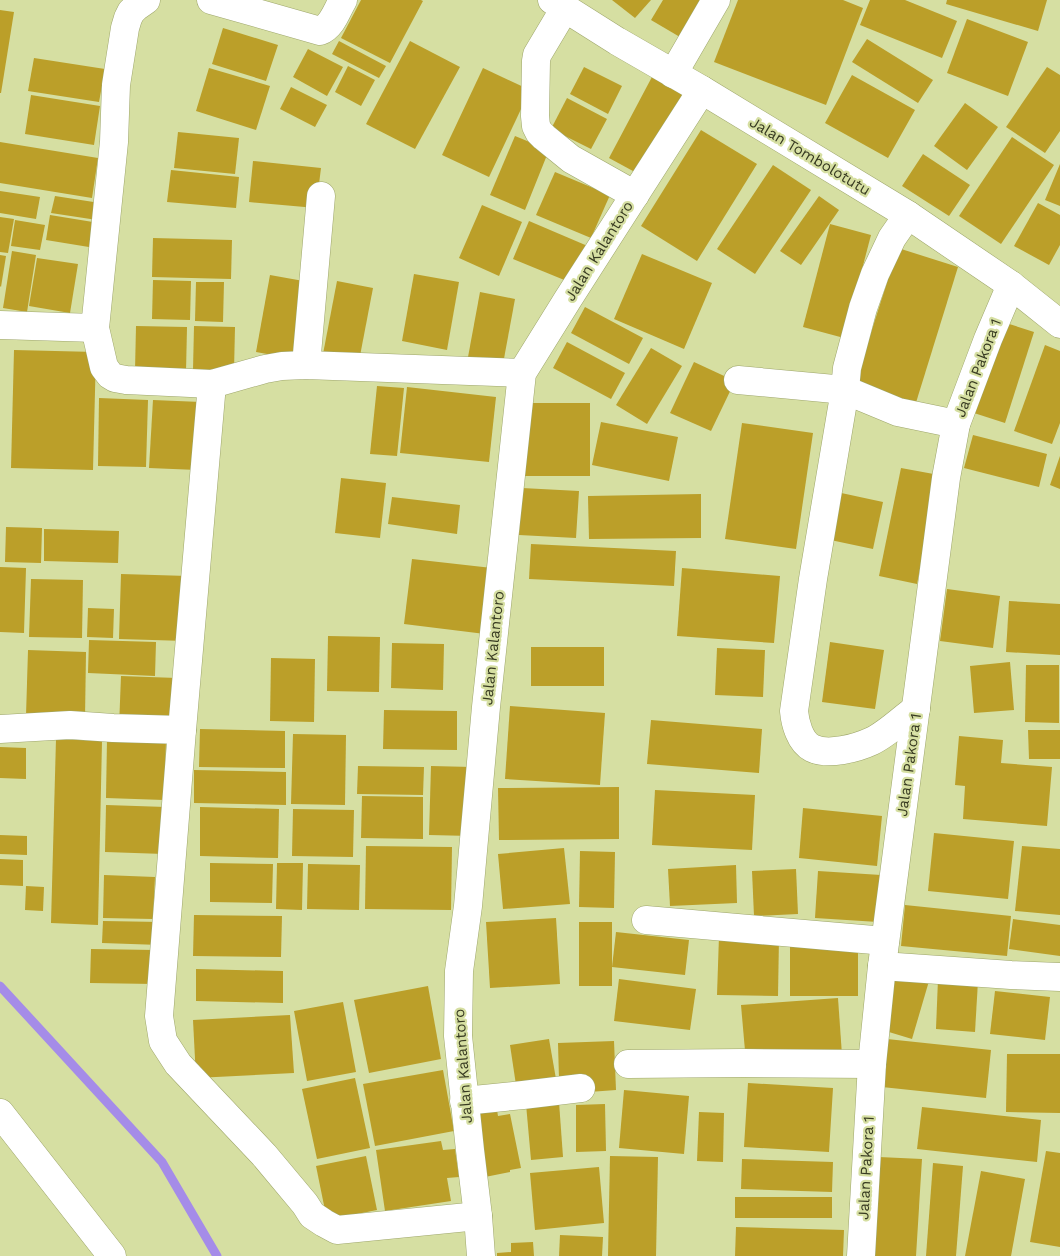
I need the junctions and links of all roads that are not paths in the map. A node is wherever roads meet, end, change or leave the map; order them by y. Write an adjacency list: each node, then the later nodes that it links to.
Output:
1 (146, 0): 14 (street)
2 (211, 0): 3 (street)
3 (343, 0)
4 (716, 0): 6 (street)
5 (559, 4): 6 (street, Jalan Tombolotutu); 8 (street)
6 (673, 74): 7 (street, Jalan Tombolotutu)
7 (702, 90): 8 (street, Jalan Kalantoro); 10 (street, Jalan Tombolotutu)
8 (635, 195): 16 (street, Jalan Kalantoro)
9 (321, 196): 15 (street)
10 (908, 215): 11 (street, Jalan Tombolotutu); 19 (street)
11 (1011, 286): 12 (street, Jalan Tombolotutu); 20 (street, Jalan Pakora 1)
12 (1060, 324)
13 (0, 326): 14 (street)
14 (95, 328): 18 (street)
15 (306, 365): 16 (street); 18 (street)
16 (522, 373): 30 (street, Jalan Kalantoro)
17 (738, 380): 19 (street)
18 (212, 384): 23 (street)
19 (844, 390): 20 (street); 21 (street)
20 (956, 424): 21 (street, Jalan Pakora 1)
21 (916, 709): 25 (street, Jalan Pakora 1)
22 (0, 729): 23 (street)
23 (182, 730): 32 (street)
24 (646, 920): 25 (street)
25 (883, 953): 26 (street); 28 (street, Jalan Pakora 1)
26 (1060, 976)
27 (628, 1064): 28 (street)
28 (872, 1064): 35 (street, Jalan Pakora 1)
29 (580, 1088): 30 (street)
30 (464, 1101): 32 (street, Jalan Kalantoro)
31 (0, 1113): 33 (street)
32 (478, 1216): 34 (street, Jalan Kalantoro)
33 (112, 1256)
34 (481, 1256)
35 (861, 1256)

